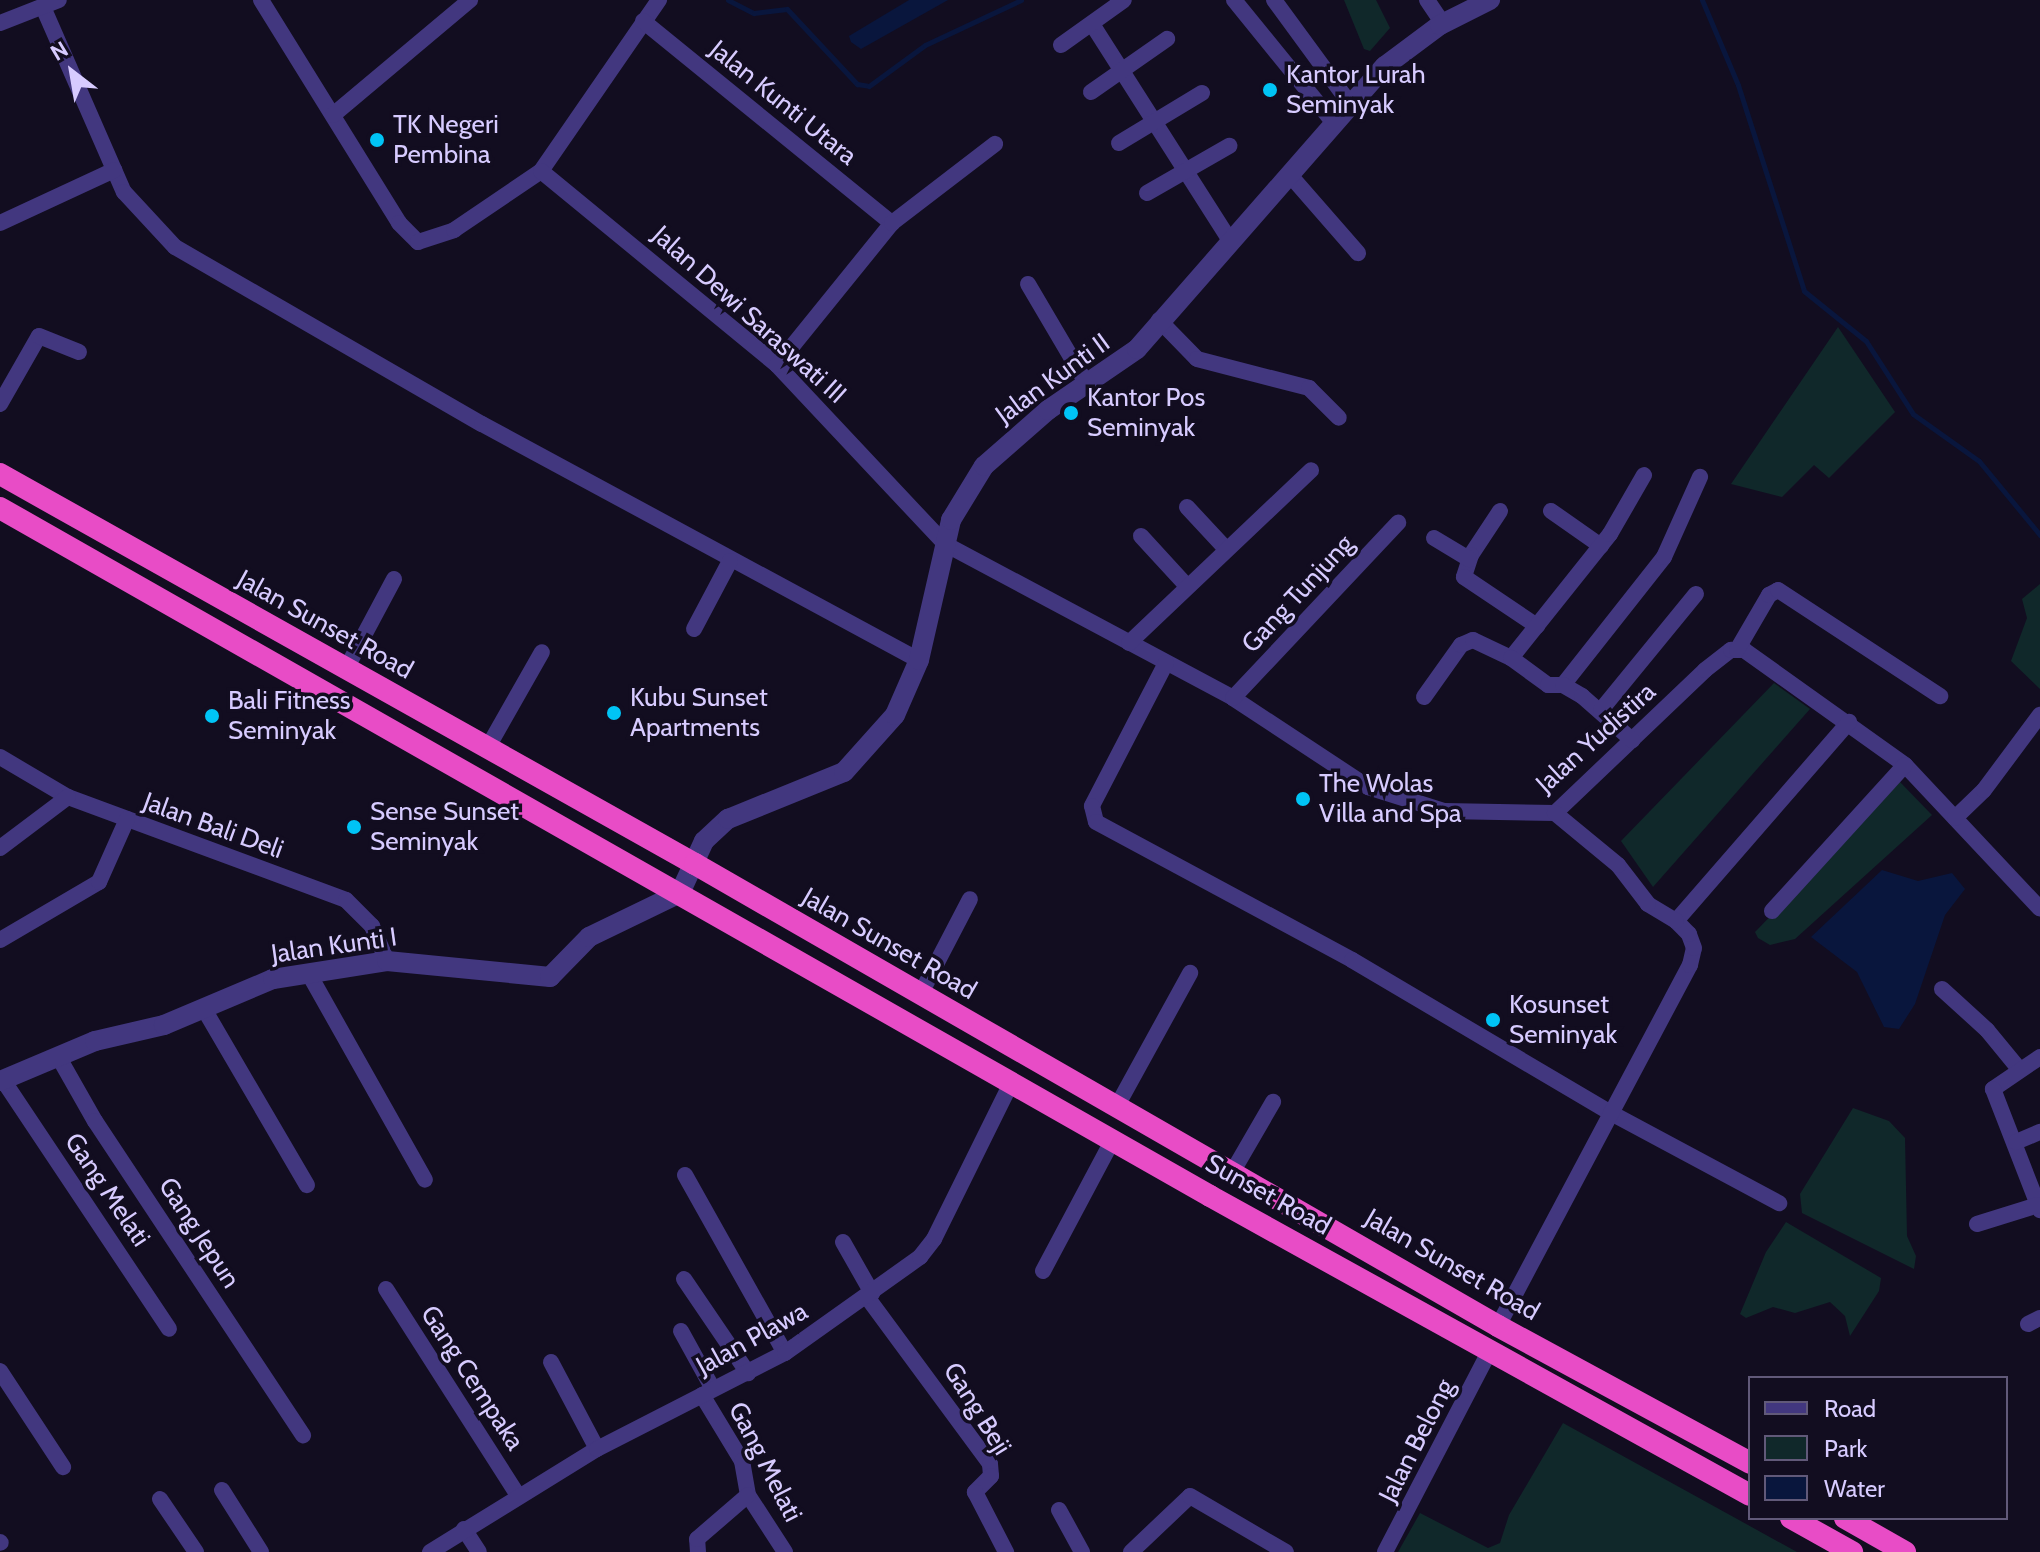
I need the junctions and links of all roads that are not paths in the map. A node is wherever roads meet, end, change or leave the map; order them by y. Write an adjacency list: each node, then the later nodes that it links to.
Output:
1 (261, 0): 20 (street)
2 (470, 0): 20 (street)
3 (659, 0): 11 (street)
4 (1124, 0): 12 (street)
5 (1234, 0): 22 (street)
6 (1274, 0): 19 (street)
7 (1427, 0): 13 (street)
8 (1490, 0): 13 (street, Jalan Kunti II)
9 (51, 3): 10 (street); 26 (street)
10 (1, 20)
11 (643, 21): 27 (street); 32 (street, Jalan Kunti Utara)
12 (1092, 24): 15 (street); 16 (street)
13 (1443, 24): 19 (street, Jalan Kunti II)
14 (1167, 39): 16 (street)
15 (1061, 45)
16 (1123, 72): 17 (street); 21 (street)
17 (1091, 92)
18 (1202, 93): 21 (street)
19 (1350, 104): 22 (street, Jalan Kunti II)
20 (333, 115): 27 (street)
21 (1154, 121): 23 (street); 28 (street)
22 (1333, 122): 29 (street, Jalan Kunti II)
23 (1119, 143)
24 (995, 144): 32 (street)
25 (1229, 146): 28 (street)
26 (114, 170): 31 (street); 57 (street)
27 (541, 171): 38 (street, Jalan Dewi Saraswati III)
28 (1186, 171): 30 (street); 33 (street)
29 (1289, 174): 33 (street, Jalan Kunti II); 34 (street)
30 (1147, 193)
31 (0, 223)
32 (892, 223): 38 (street)
33 (1229, 239): 36 (street, Jalan Kunti II)
34 (1358, 253)
35 (1028, 284): 39 (street)
36 (1159, 320): 39 (street, Jalan Kunti II); 41 (street)
37 (79, 352): 40 (street)
38 (777, 365): 53 (street, Jalan Dewi Saraswati III)
39 (1087, 384): 53 (street, Jalan Kunti II)
40 (0, 404)
41 (1339, 418)
42 (1311, 470): 55 (street)
43 (0, 474): 69 (highway, Jalan Sunset Road)
44 (1644, 475): 54 (street)
45 (1700, 477): 70 (street)
46 (1187, 507): 55 (street)
47 (0, 508): 87 (highway)
48 (1500, 511): 56 (street)
49 (1551, 511): 54 (street)
50 (1398, 523): 73 (street, Gang Tunjung)
51 (1141, 536): 59 (street)
52 (1434, 538): 56 (street)
53 (945, 544): 63 (street, Jalan Yudistira); 67 (street, Jalan Kunti II)
54 (1601, 546): 61 (street)
55 (1226, 549): 59 (street)
56 (1469, 559): 61 (street)
57 (730, 561): 62 (street); 67 (street)
58 (394, 579): 69 (street)
59 (1187, 586): 63 (street)
60 (1696, 594): 74 (street)
61 (1537, 626): 66 (street)
62 (694, 629)
63 (1129, 643): 68 (street, Jalan Yudistira)
64 (1737, 650): 71 (street); 76 (street); 77 (street, Jalan Yudistira)
65 (542, 652): 78 (street)
66 (1511, 658): 70 (street); 72 (street)
67 (919, 660): 86 (street, Jalan Kunti II)
68 (1166, 663): 73 (street, Jalan Yudistira); 106 (street)
69 (346, 669): 78 (highway, Jalan Sunset Road)
70 (1563, 685): 74 (street)
71 (1940, 696)
72 (1424, 697)
73 (1233, 698): 82 (street, Jalan Yudistira)
74 (1601, 710): 77 (street)
75 (2040, 715): 83 (street)
76 (1849, 722): 80 (street); 91 (street)
77 (1632, 740): 82 (street, Jalan Yudistira)
78 (488, 747): 86 (highway, Jalan Sunset Road)
79 (0, 757): 81 (street, Jalan Bali Deli)
80 (1905, 765): 83 (street); 90 (street)
81 (68, 797): 84 (street, Jalan Bali Deli); 85 (street)
82 (1555, 813): 91 (street)
83 (1955, 818): 89 (street)
84 (127, 819): 92 (street); 93 (street, Jalan Bali Deli)
85 (0, 848)
86 (695, 864): 87 (street); 97 (highway, Jalan Sunset Road)
87 (680, 893): 93 (street, Jalan Kunti I); 103 (highway)
88 (970, 899): 97 (street)
89 (2040, 909)
90 (1772, 911)
91 (1676, 921): 106 (street)
92 (0, 940)
93 (387, 961): 95 (street, Jalan Kunti I)
94 (1190, 973): 105 (street)
95 (309, 974): 98 (street, Jalan Kunti I); 112 (street)
96 (1942, 989): 101 (street)
97 (920, 995): 105 (highway, Jalan Sunset Road)
98 (204, 1009): 99 (street, Jalan Kunti I); 113 (street)
99 (58, 1056): 102 (street, Jalan Kunti I); 131 (street, Gang Jepun)
100 (2040, 1057): 101 (street)
101 (2019, 1069): 109 (street)
102 (2, 1081): 123 (street, Gang Melati)
103 (1012, 1081): 108 (highway, Sunset Road); 121 (street, Jalan Plawa)
104 (1273, 1102): 110 (street)
105 (1117, 1106): 110 (highway, Jalan Sunset Road)
106 (1611, 1113): 114 (street); 122 (street)
107 (2040, 1132): 109 (street)
108 (1112, 1141): 118 (street); 125 (highway, Sunset Road)
109 (2016, 1142): 115 (street)
110 (1233, 1171): 122 (highway, Jalan Sunset Road)
111 (685, 1175): 126 (street)
112 (425, 1180)
113 (307, 1185)
114 (1779, 1203)
115 (2039, 1207): 116 (street)
116 (1977, 1224)
117 (843, 1242): 121 (street)
118 (1043, 1271)
119 (684, 1279): 129 (street)
120 (386, 1289): 136 (street, Gang Cempaka)
121 (869, 1295): 126 (street, Jalan Plawa); 150 (street, Gang Beji)
122 (1498, 1326): 133 (highway, Jalan Sunset Road)
123 (169, 1329)
124 (681, 1331): 130 (street, Gang Melati)
125 (1490, 1350): 137 (highway, Sunset Road); 154 (street, Jalan Belong)
126 (785, 1353): 129 (street, Jalan Plawa)
127 (551, 1362): 132 (street)
128 (0, 1371): 134 (street)
129 (748, 1373): 130 (street, Jalan Plawa)
130 (707, 1392): 132 (street, Jalan Plawa); 138 (street, Gang Melati)
131 (303, 1435)
132 (597, 1449): 136 (street, Jalan Plawa)
133 (1748, 1462)
134 (63, 1467)
135 (222, 1490): 145 (street)
136 (517, 1494): 143 (street, Jalan Plawa)
137 (1748, 1494)
138 (748, 1495): 148 (street); 149 (street, Gang Melati)
139 (160, 1499): 144 (street)
140 (1059, 1510): 151 (street)
141 (1795, 1520): 155 (highway)
142 (1849, 1520): 156 (highway)
143 (464, 1529): 146 (street, Jalan Plawa); 147 (street)
144 (196, 1552)
145 (261, 1552)
146 (430, 1552)
147 (479, 1552)
148 (698, 1552)
149 (785, 1552)
150 (1006, 1552)
151 (1082, 1552)
152 (1131, 1552): 153 (street)
153 (1286, 1552)
154 (1385, 1552)
155 (1852, 1552)
156 (1905, 1552)

